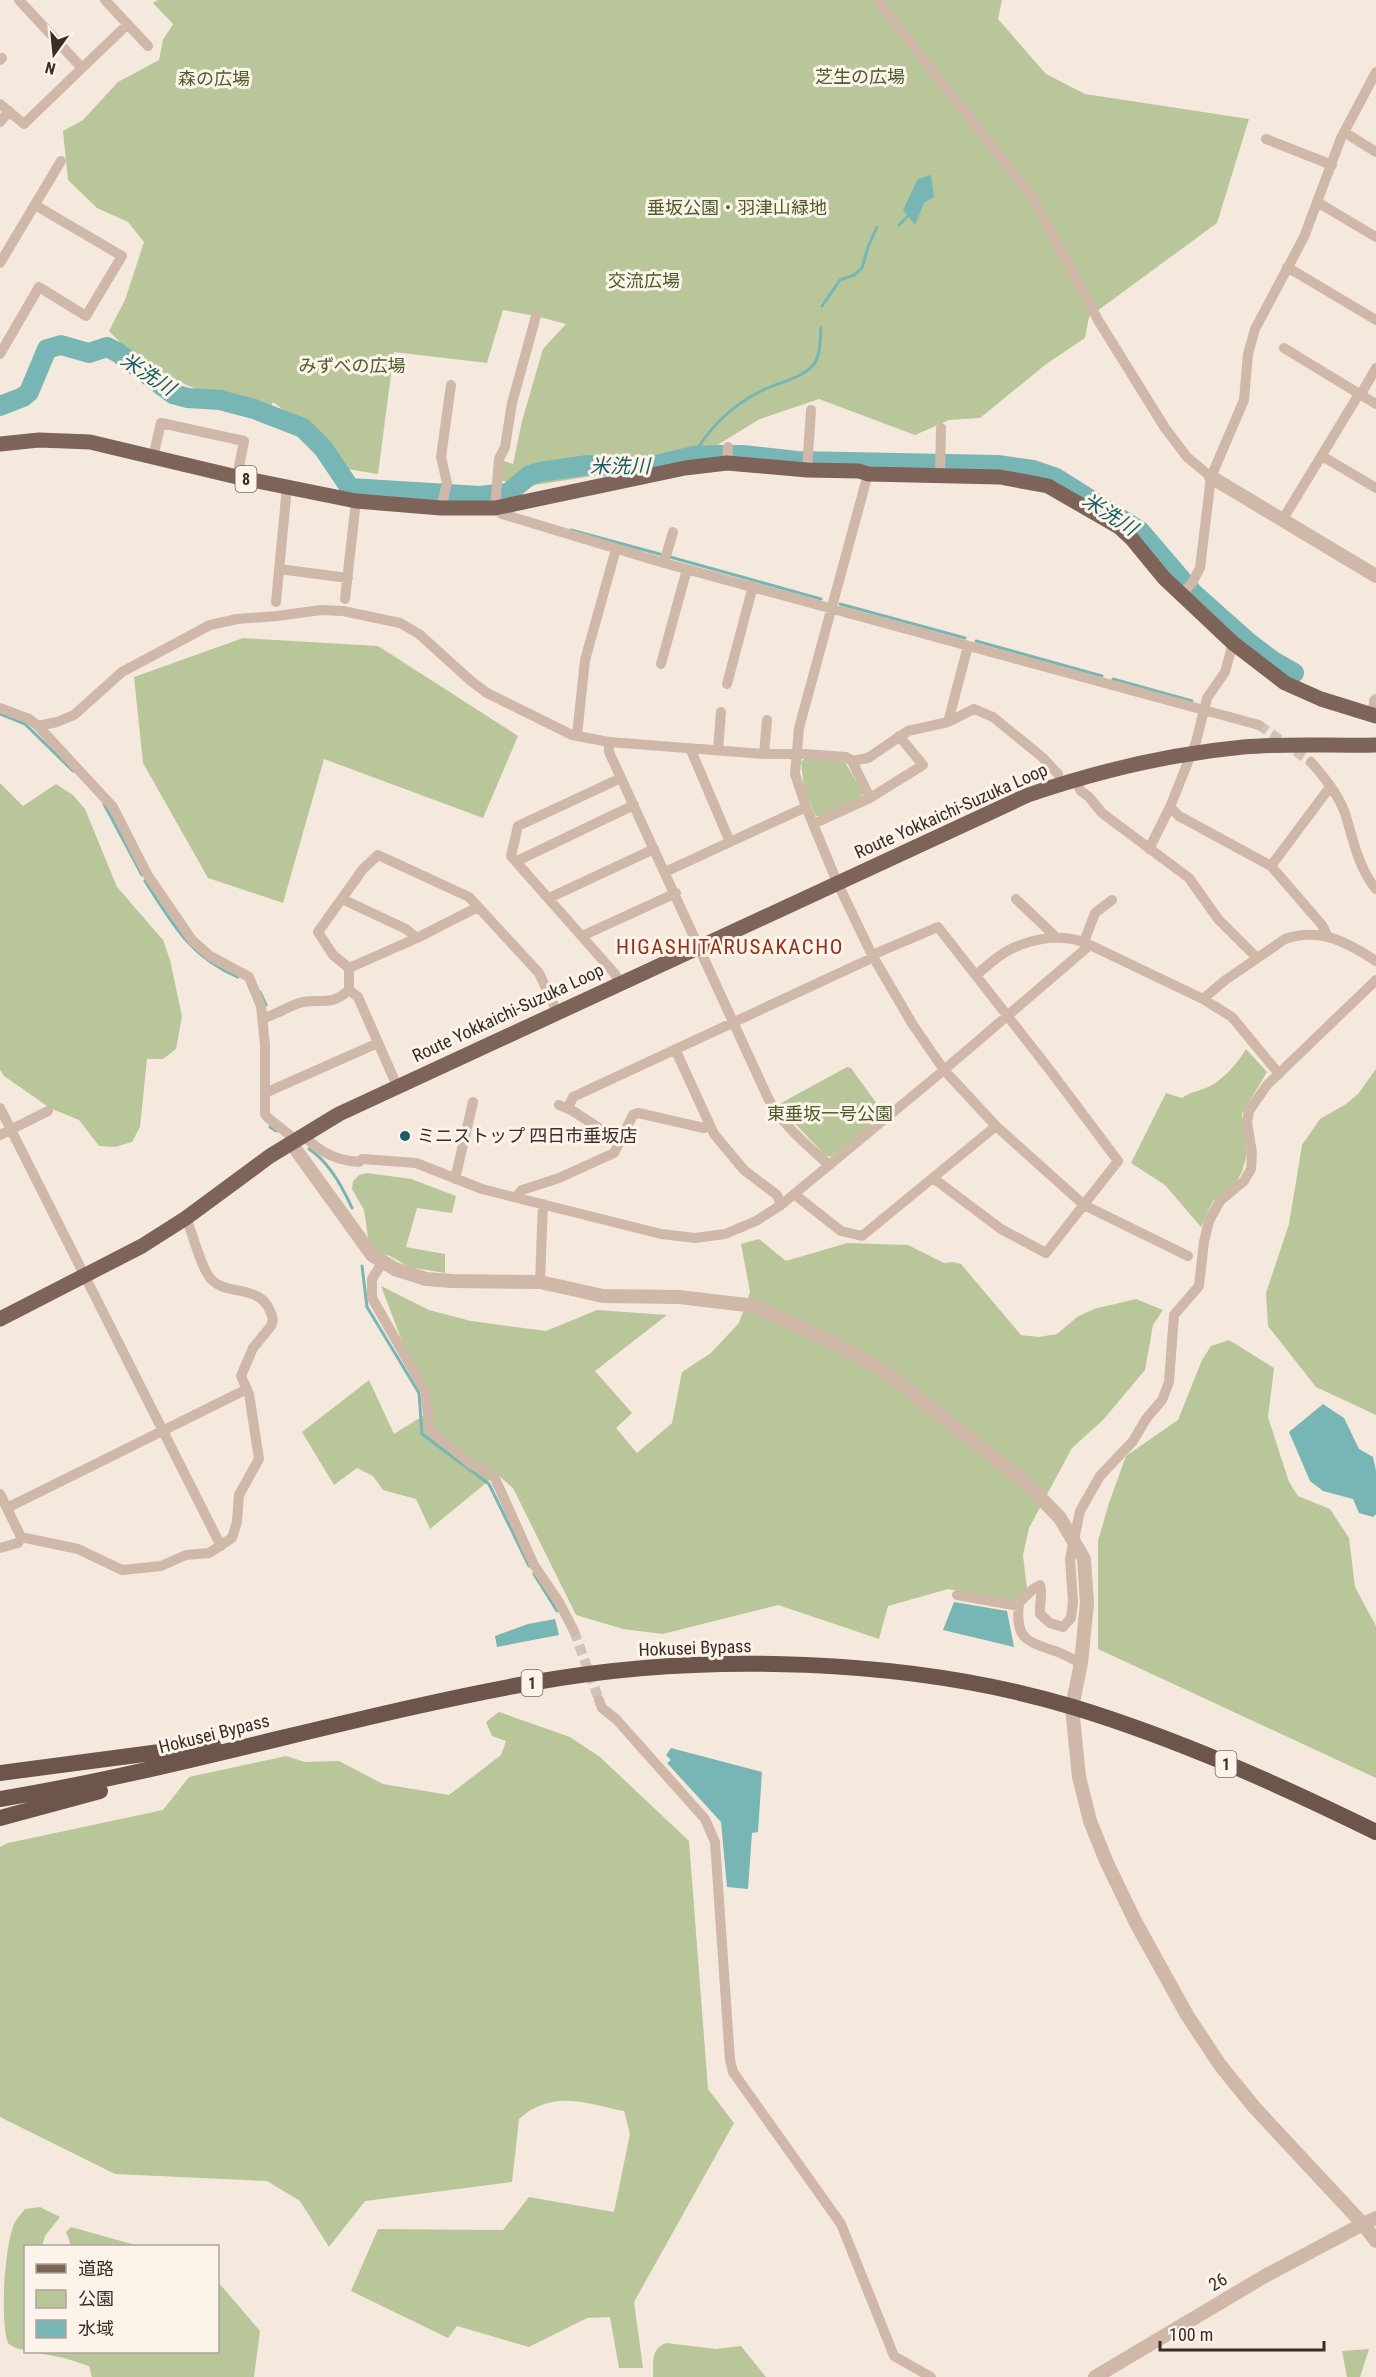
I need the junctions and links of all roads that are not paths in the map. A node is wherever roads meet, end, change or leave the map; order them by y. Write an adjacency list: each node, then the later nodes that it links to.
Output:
1 (19, 0): 6 (street)
2 (105, 0): 4 (street)
3 (877, 0): 38 (street)
4 (128, 24): 5 (street); 6 (street)
5 (148, 46)
6 (82, 68): 9 (street)
7 (1376, 72): 11 (street)
8 (0, 104): 9 (street)
9 (9, 111): 10 (street)
10 (0, 122)
11 (1344, 132): 13 (street); 15 (street)
12 (1266, 139): 15 (street)
13 (1376, 152)
14 (61, 161): 17 (street)
15 (1332, 165): 16 (street)
16 (1317, 202): 18 (street); 20 (street)
17 (35, 205): 19 (street); 24 (street)
18 (1376, 237)
19 (0, 263)
20 (1287, 267): 22 (street); 38 (street)
21 (536, 316): 43 (street)
22 (1376, 320)
23 (1284, 348): 27 (street)
24 (0, 354)
25 (1376, 369): 27 (street)
26 (451, 385): 42 (street)
27 (1360, 394): 28 (street); 32 (street)
28 (1376, 404)
29 (811, 410): 34 (street)
30 (941, 428): 35 (street)
31 (0, 444): 33 (main road, 8)
32 (1322, 456): 40 (street); 44 (street)
33 (153, 457): 37 (main road, 8); 37 (street)
34 (808, 469): 36 (main road, 8); 43 (main road, 8)
35 (940, 470): 36 (main road, 8); 53 (main road, 8)
36 (868, 474): 56 (street)
37 (237, 477): 39 (main road, 8)
38 (1211, 477): 44 (street); 53 (street)
39 (287, 487): 41 (main road, 8); 48 (street)
40 (1376, 488)
41 (356, 501): 42 (main road, 8); 51 (street)
42 (442, 505): 43 (main road, 8)
43 (495, 505): 46 (street)
44 (1283, 519): 50 (street)
45 (673, 532): 47 (street)
46 (616, 549): 47 (street); 70 (street)
47 (666, 558): 49 (street)
48 (279, 569): 51 (street); 55 (street)
49 (687, 569): 52 (street); 59 (street)
50 (1376, 576)
51 (348, 578): 54 (street)
52 (753, 586): 56 (street); 60 (street)
53 (1186, 589): 57 (main road, 8)
54 (345, 599)
55 (276, 602)
56 (832, 608): 58 (street); 78 (street)
57 (1233, 644): 63 (street); 65 (main road, 8)
58 (968, 646): 63 (street); 67 (street)
59 (661, 664)
60 (727, 684)
61 (1376, 702): 65 (street)
62 (0, 708): 69 (street)
63 (1203, 710): 68 (street); 76 (street)
64 (722, 712): 75 (street)
65 (1376, 715)
66 (767, 720): 77 (street)
67 (948, 722): 71 (street); 81 (street)
68 (1259, 725)
69 (38, 726): 70 (street); 121 (street)
70 (577, 735): 72 (street)
71 (899, 736): 79 (street); 85 (street)
72 (609, 742): 74 (street); 82 (street)
73 (1376, 745): 76 (main road, Route Yokkaichi-Suzuka Loop)
74 (690, 748): 75 (street); 90 (street)
75 (718, 750): 77 (street)
76 (1190, 753): 83 (main road, Route Yokkaichi-Suzuka Loop); 88 (street)
77 (764, 754): 78 (street)
78 (795, 754): 79 (street); 87 (street)
79 (852, 761): 85 (street)
80 (1311, 762): 84 (street)
81 (1058, 774)
82 (621, 778): 86 (street); 93 (street)
83 (1074, 779): 92 (street); 96 (main road, Route Yokkaichi-Suzuka Loop)
84 (1330, 787): 94 (street); 97 (street)
85 (870, 798): 89 (street)
86 (634, 805): 91 (street); 93 (street)
87 (806, 807): 89 (street); 90 (street)
88 (1170, 807): 92 (street); 94 (street)
89 (813, 824): 96 (street)
90 (730, 842): 95 (street)
91 (654, 849): 95 (street); 99 (street)
92 (1149, 849): 111 (street)
93 (517, 861): 99 (street)
94 (1271, 866): 104 (street)
95 (665, 872): 98 (street)
96 (837, 882): 109 (main road, Route Yokkaichi-Suzuka Loop); 110 (street)
97 (1376, 890)
98 (676, 894): 105 (street); 109 (street)
99 (549, 898): 105 (street)
100 (342, 899): 103 (street); 107 (street); 113 (street)
101 (1016, 899): 106 (street)
102 (1112, 900): 108 (street)
103 (478, 907): 107 (street); 119 (street)
104 (1327, 935): 111 (street); 112 (street)
105 (582, 936): 116 (street)
106 (1056, 937): 108 (street); 114 (street)
107 (417, 938): 113 (street)
108 (1087, 943): 118 (street); 120 (street)
109 (699, 946): 116 (main road, Route Yokkaichi-Suzuka Loop); 122 (street)
110 (873, 956): 114 (street); 122 (street); 125 (street)
111 (1257, 958): 118 (street)
112 (1376, 961)
113 (349, 968): 117 (street)
114 (976, 975): 120 (street)
115 (1376, 980): 126 (street)
116 (620, 983): 119 (main road, Route Yokkaichi-Suzuka Loop)
117 (349, 990): 121 (street); 123 (street)
118 (1203, 999): 126 (street)
119 (557, 1012): 127 (main road, Route Yokkaichi-Suzuka Loop)
120 (1008, 1016): 125 (street); 145 (street)
121 (266, 1017): 128 (street)
122 (734, 1023): 124 (street); 138 (street)
123 (378, 1043): 127 (street); 128 (street)
124 (675, 1049): 132 (street); 137 (street)
125 (944, 1070): 133 (street); 138 (street)
126 (1279, 1074): 157 (street)
127 (397, 1086): 136 (main road, Route Yokkaichi-Suzuka Loop)
128 (265, 1092): 136 (street)
129 (473, 1102): 140 (street)
130 (0, 1108): 134 (street)
131 (48, 1111): 134 (street)
132 (710, 1125): 137 (street); 144 (street)
133 (996, 1126): 139 (street); 145 (street)
134 (10, 1129): 135 (street); 149 (street)
135 (0, 1135)
136 (296, 1139): 140 (street); 146 (main road, Route Yokkaichi-Suzuka Loop); 148 (street)
137 (620, 1142): 142 (street)
138 (830, 1165): 141 (street)
139 (933, 1178): 141 (street); 145 (street)
140 (455, 1179): 142 (street)
141 (794, 1194): 144 (street)
142 (516, 1197): 143 (street)
143 (543, 1204): 144 (street); 150 (street)
144 (781, 1205)
145 (1084, 1205): 147 (street)
146 (186, 1218): 149 (main road, Route Yokkaichi-Suzuka Loop); 152 (street)
147 (1188, 1256)
148 (382, 1263): 150 (street); 162 (street)
149 (85, 1276): 151 (main road, Route Yokkaichi-Suzuka Loop); 153 (street)
150 (540, 1282): 157 (street)
151 (0, 1319)
152 (247, 1389): 153 (street); 158 (street)
153 (163, 1431): 155 (street); 158 (street)
154 (0, 1494): 155 (street)
155 (7, 1508): 156 (street)
156 (21, 1537): 158 (street); 159 (street)
157 (1074, 1542): 161 (street); 163 (street)
158 (221, 1546)
159 (0, 1548)
160 (957, 1595): 161 (street)
161 (1018, 1606): 163 (street)
162 (574, 1631)
163 (1081, 1664): 165 (street)
164 (599, 1700): 173 (street)
165 (1072, 1707): 166 (highway, Hokusei Bypass / 1); 170 (highway, Hokusei Bypass / 1); 171 (street)
166 (291, 1735): 167 (highway, 1); 168 (highway, Hokusei Bypass / 1); 169 (highway, 1)
167 (0, 1773)
168 (0, 1799)
169 (0, 1818)
170 (1376, 1832)
171 (1370, 2221): 172 (street); 174 (street, 26)
172 (1376, 2241)
173 (931, 2377)
174 (1095, 2377)

